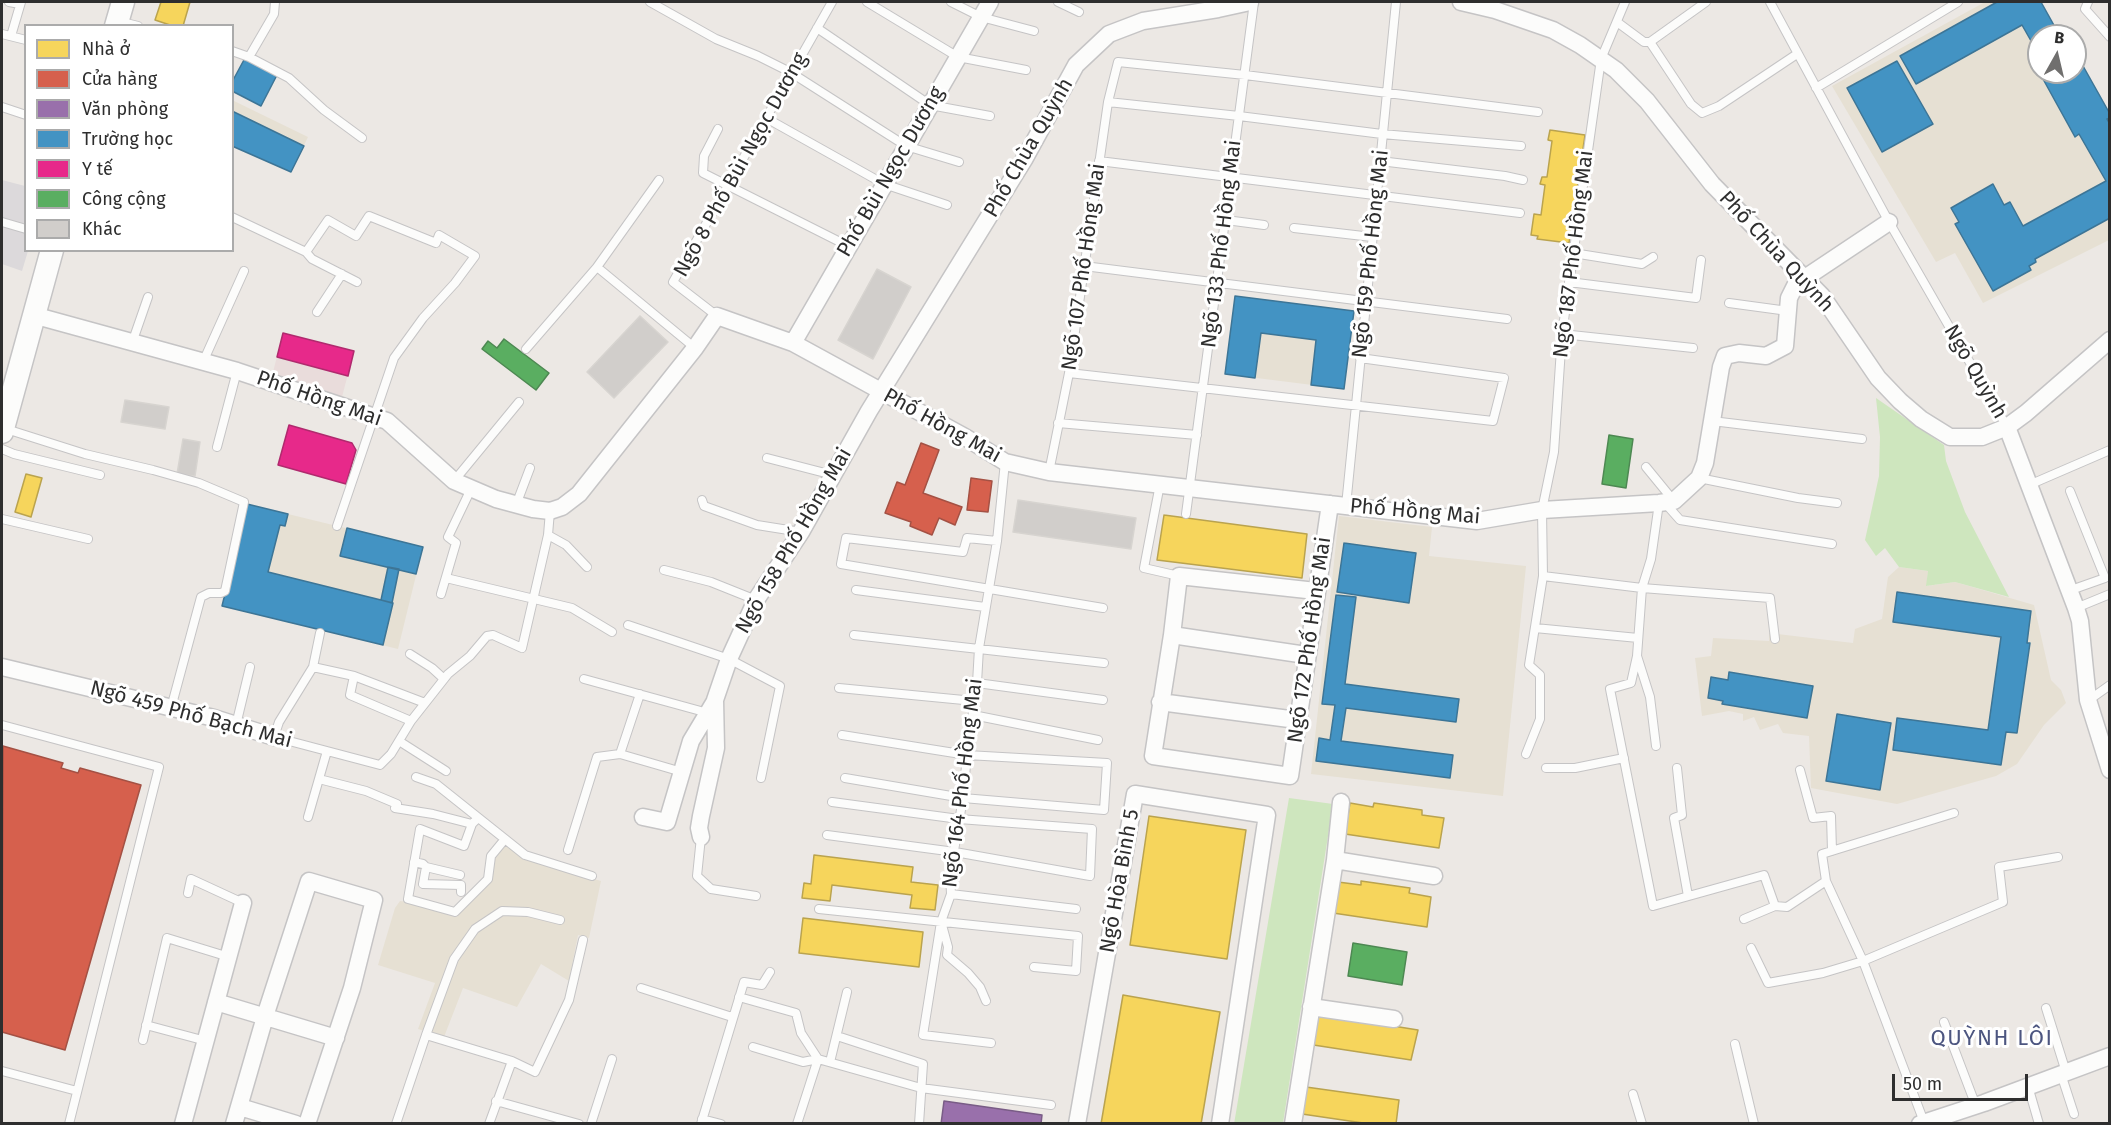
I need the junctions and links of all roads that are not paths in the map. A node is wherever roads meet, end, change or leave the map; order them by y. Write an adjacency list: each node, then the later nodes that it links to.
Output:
1 (9, 2): 17 (lane)
2 (275, 2): 30 (lane)
3 (650, 2): 34 (lane)
4 (832, 2): 21 (lane, Ngõ 8 Phố Bùi Ngọc Dương)
5 (867, 2): 31 (lane)
6 (951, 2): 19 (lane)
7 (990, 2): 19 (street, Phố Bùi Ngọc Dương)
8 (1058, 2): 18 (lane)
9 (1252, 2): 35 (lane, Ngõ 133 Phố Hồng Mai); 104 (street, Phố Chùa Quỳnh)
10 (1396, 2): 37 (lane, Ngõ 159 Phố Hồng Mai)
11 (1461, 2): 32 (street, Phố Chùa Quỳnh)
12 (1625, 2): 20 (lane, Ngõ 187 Phố Hồng Mai)
13 (1706, 2): 27 (lane)
14 (1770, 2): 29 (lane, Ngõ Quỳnh)
15 (1958, 2): 36 (lane)
16 (2088, 2): 25 (lane)
17 (20, 3): 24 (lane)
18 (1079, 12)
19 (981, 17): 22 (lane); 31 (street, Phố Bùi Ngọc Dương)
20 (1617, 22): 27 (lane); 32 (lane, Ngõ 187 Phố Hồng Mai)
21 (817, 28): 34 (lane, Ngõ 8 Phố Bùi Ngọc Dương); 39 (lane)
22 (1034, 31)
23 (2, 34): 24 (lane)
24 (11, 36): 26 (lane)
25 (2109, 37)
26 (24, 39)
27 (1650, 42): 29 (lane)
28 (234, 52): 30 (lane)
29 (1797, 54): 36 (lane, Ngõ Quỳnh)
30 (249, 57): 48 (lane)
31 (958, 57): 33 (lane); 39 (street, Phố Bùi Ngọc Dương)
32 (1600, 59): 73 (lane, Ngõ 187 Phố Hồng Mai); 80 (street, Phố Chùa Quỳnh)
33 (1026, 70)
34 (790, 72): 45 (lane, Ngõ 8 Phố Bùi Ngọc Dương); 49 (lane)
35 (1245, 75): 37 (lane); 38 (lane, Ngõ 107 Phố Hồng Mai); 44 (lane, Ngõ 133 Phố Hồng Mai)
36 (1816, 88): 65 (lane, Ngõ Quỳnh)
37 (1386, 93): 41 (lane); 47 (lane, Ngõ 159 Phố Hồng Mai)
38 (1108, 102): 44 (lane); 51 (lane, Ngõ 107 Phố Hồng Mai)
39 (930, 105): 43 (lane); 49 (street, Phố Bùi Ngọc Dương)
40 (2, 107): 42 (lane)
41 (1538, 112)
42 (24, 114)
43 (990, 116)
44 (1239, 116): 47 (lane); 54 (lane, Ngõ 133 Phố Hồng Mai)
45 (765, 118): 57 (lane, Ngõ 8 Phố Bùi Ngọc Dương); 58 (lane)
46 (718, 129): 57 (lane)
47 (1383, 134): 50 (lane); 52 (lane, Ngõ 159 Phố Hồng Mai)
48 (362, 138)
49 (906, 146): 53 (lane); 58 (street, Phố Bùi Ngọc Dương)
50 (1521, 146)
51 (1100, 161): 54 (lane); 76 (lane, Ngõ 107 Phố Hồng Mai)
52 (1380, 161): 56 (lane); 59 (lane, Ngõ 159 Phố Hồng Mai)
53 (959, 162)
54 (1231, 178): 59 (lane); 63 (lane, Ngõ 133 Phố Hồng Mai)
55 (659, 180): 77 (lane)
56 (1523, 180)
57 (728, 184): 70 (lane); 90 (lane, Ngõ 8 Phố Bùi Ngọc Dương)
58 (884, 184): 60 (lane); 70 (street, Phố Bùi Ngọc Dương)
59 (1376, 196): 61 (lane); 69 (lane, Ngõ 159 Phố Hồng Mai)
60 (947, 205)
61 (1520, 213)
62 (234, 217): 72 (lane)
63 (1226, 220): 66 (lane); 82 (lane, Ngõ 133 Phố Hồng Mai)
64 (2, 222): 67 (lane)
65 (1889, 222): 80 (street); 110 (lane, Ngõ Quỳnh)
66 (1264, 225)
67 (24, 228)
68 (1294, 228): 69 (lane)
69 (1372, 237): 85 (lane, Ngõ 159 Phố Hồng Mai)
70 (848, 246): 95 (street, Phố Bùi Ngọc Dương)
71 (51, 252): 89 (main road)
72 (306, 252): 79 (lane); 107 (lane)
73 (1573, 253): 74 (lane); 83 (lane, Ngõ 187 Phố Hồng Mai)
74 (1653, 257)
75 (1701, 260): 83 (lane)
76 (1084, 266): 82 (lane); 102 (lane, Ngõ 107 Phố Hồng Mai)
77 (597, 267): 96 (lane); 98 (lane)
78 (244, 271): 100 (lane)
79 (342, 274): 81 (lane); 88 (lane)
80 (1804, 277): 87 (street); 110 (street, Phố Chùa Quỳnh)
81 (357, 282)
82 (1218, 282): 85 (lane); 103 (lane, Ngõ 133 Phố Hồng Mai)
83 (1569, 282): 92 (lane, Ngõ 187 Phố Hồng Mai)
84 (148, 297): 94 (lane)
85 (1366, 302): 91 (lane); 99 (lane, Ngõ 159 Phố Hồng Mai)
86 (1729, 303): 87 (lane)
87 (1788, 311): 108 (street)
88 (317, 312)
89 (33, 315): 94 (street, Phố Hồng Mai); 112 (main road)
90 (717, 316): 95 (street, Phố Hồng Mai); 96 (street)
91 (1507, 319)
92 (1562, 334): 97 (lane); 135 (lane, Ngõ 187 Phố Hồng Mai)
93 (2109, 340): 110 (street, Phố Chùa Quỳnh)
94 (132, 343): 100 (street, Phố Hồng Mai)
95 (793, 343): 104 (street, Phố Hồng Mai)
96 (695, 348): 136 (street)
97 (1693, 348)
98 (526, 350)
99 (1360, 358): 106 (lane, Ngõ 159 Phố Hồng Mai); 106 (lane)
100 (203, 362): 101 (street, Phố Hồng Mai)
101 (237, 371): 107 (street, Phố Hồng Mai); 114 (lane)
102 (1069, 373): 103 (lane); 109 (lane, Ngõ 107 Phố Hồng Mai)
103 (1204, 387): 106 (lane); 111 (lane, Ngõ 133 Phố Hồng Mai)
104 (881, 392): 117 (street, Phố Hồng Mai); 122 (street, Ngõ 158 Phố Hồng Mai)
105 (519, 402): 124 (lane)
106 (1356, 406): 134 (lane, Ngõ 159 Phố Hồng Mai)
107 (374, 417): 124 (street, Phố Hồng Mai); 139 (lane)
108 (1712, 421): 113 (lane); 123 (street)
109 (1058, 423): 111 (lane); 120 (lane, Ngõ 107 Phố Hồng Mai)
110 (2007, 426): 126 (street, Ngõ Quỳnh)
111 (1197, 435): 127 (lane, Ngõ 133 Phố Hồng Mai)
112 (2, 436): 121 (lane); 192 (lane)
113 (1862, 439)
114 (217, 447)
115 (2109, 450): 126 (lane)
116 (767, 458): 122 (lane)
117 (1005, 462): 120 (street, Phố Hồng Mai); 143 (lane, Ngõ 164 Phố Hồng Mai)
118 (1646, 467): 131 (lane)
119 (530, 468): 133 (lane)
120 (1049, 472): 125 (street, Phố Hồng Mai)
121 (100, 475)
122 (833, 475): 140 (street, Ngõ 158 Phố Hồng Mai)
123 (1699, 478): 131 (street); 132 (lane)
124 (454, 481): 128 (street, Phố Hồng Mai)
125 (1160, 484): 127 (street, Phố Hồng Mai); 147 (lane)
126 (2030, 485): 153 (street, Ngõ Quỳnh)
127 (1191, 487): 134 (street, Phố Hồng Mai); 137 (lane, Ngõ 133 Phố Hồng Mai)
128 (471, 489): 133 (street, Phố Hồng Mai); 149 (lane)
129 (2070, 491): 153 (lane)
130 (702, 500): 140 (lane)
131 (1666, 502): 135 (street, Phố Hồng Mai); 144 (lane); 151 (lane)
132 (1837, 503)
133 (516, 505): 136 (street, Phố Hồng Mai)
134 (1338, 505): 135 (street, Phố Hồng Mai); 154 (street, Ngõ 172 Phố Hồng Mai)
135 (1542, 510): 148 (lane, Ngõ 187 Phố Hồng Mai)
136 (550, 512): 141 (lane)
137 (1186, 514)
138 (2, 519): 142 (lane)
139 (336, 526)
140 (801, 532): 158 (street, Ngõ 158 Phố Hồng Mai)
141 (548, 535): 145 (lane); 157 (lane)
142 (88, 539)
143 (997, 541): 150 (lane, Ngõ 164 Phố Hồng Mai); 150 (lane)
144 (1832, 544)
145 (587, 567)
146 (664, 570): 158 (lane)
147 (1179, 576): 154 (street); 167 (street)
148 (1543, 576): 151 (lane); 163 (lane, Ngõ 187 Phố Hồng Mai)
149 (446, 578): 155 (lane); 157 (lane)
150 (988, 588): 159 (lane, Ngõ 164 Phố Hồng Mai); 160 (lane)
151 (1642, 588): 168 (lane); 169 (lane)
152 (856, 590): 159 (lane)
153 (2071, 590): 161 (street, Ngõ Quỳnh)
154 (1316, 591): 172 (street, Ngõ 172 Phố Hồng Mai)
155 (441, 594)
156 (2109, 594): 161 (lane)
157 (534, 599): 165 (lane); 180 (lane)
158 (756, 600): 174 (street, Ngõ 158 Phố Hồng Mai)
159 (985, 607): 170 (lane, Ngõ 164 Phố Hồng Mai)
160 (1103, 608)
161 (2076, 608): 187 (street, Ngõ Quỳnh)
162 (628, 625): 174 (lane)
163 (1536, 628): 168 (lane); 205 (lane, Ngõ 187 Phố Hồng Mai)
164 (320, 633): 178 (lane)
165 (612, 633)
166 (854, 635): 170 (lane)
167 (1172, 635): 172 (street); 189 (street)
168 (1638, 638): 173 (lane)
169 (1774, 639)
170 (979, 648): 175 (lane); 182 (lane, Ngõ 164 Phố Hồng Mai)
171 (410, 654): 180 (lane)
172 (1306, 655): 194 (street, Ngõ 172 Phố Hồng Mai)
173 (1637, 656): 202 (lane); 207 (lane)
174 (729, 659): 191 (street, Ngõ 158 Phố Hồng Mai); 215 (lane)
175 (1104, 663)
176 (2, 667): 192 (street, Ngõ 459 Phố Bạch Mai)
177 (250, 667): 197 (lane)
178 (313, 667): 179 (lane); 199 (lane)
179 (354, 676): 190 (lane); 195 (lane)
180 (444, 679): 190 (lane)
181 (584, 679): 185 (lane)
182 (977, 683): 186 (lane); 188 (lane, Ngõ 164 Phố Hồng Mai)
183 (2109, 685): 187 (lane)
184 (839, 688): 188 (lane)
185 (640, 694): 191 (lane); 204 (lane)
186 (1103, 700)
187 (2088, 700): 211 (street, Ngõ Quỳnh)
188 (974, 701): 193 (lane, Ngõ 164 Phố Hồng Mai)
189 (1160, 702): 194 (street); 194 (street, Ngõ 172 Phố Hồng Mai)
190 (425, 703): 195 (lane)
191 (712, 707): 213 (street); 227 (street, Ngõ 158 Phố Hồng Mai)
192 (171, 708): 197 (street, Ngõ 459 Phố Bạch Mai)
193 (973, 715): 200 (lane); 206 (lane, Ngõ 164 Phố Hồng Mai)
194 (1297, 720)
195 (411, 721): 201 (lane)
196 (2, 725): 287 (lane)
197 (236, 725): 199 (street, Ngõ 459 Phố Bạch Mai)
198 (842, 735): 206 (lane)
199 (274, 737): 203 (lane, Ngõ 459 Phố Bạch Mai)
200 (1098, 740)
201 (399, 741): 203 (lane, Ngõ 459 Phố Bạch Mai); 212 (lane)
202 (1656, 746)
203 (327, 751): 217 (lane)
204 (620, 754): 213 (lane); 229 (lane)
205 (1526, 754)
206 (967, 755): 218 (lane, Ngõ 164 Phố Hồng Mai); 218 (lane)
207 (1624, 758): 208 (lane); 244 (lane)
208 (1546, 768)
209 (1677, 768): 244 (lane)
210 (1800, 770): 230 (lane)
211 (2109, 770)
212 (446, 771)
213 (682, 772): 223 (street)
214 (416, 777): 225 (lane)
215 (761, 778)
216 (845, 778): 218 (lane)
217 (319, 779): 222 (lane); 225 (lane)
218 (963, 798): 224 (lane, Ngõ 164 Phố Hồng Mai)
219 (832, 802): 224 (lane)
220 (1341, 802): 233 (street)
221 (1954, 813): 230 (lane)
222 (308, 817)
223 (643, 817)
224 (959, 819): 231 (lane, Ngõ 164 Phố Hồng Mai); 231 (lane)
225 (475, 821): 228 (lane); 234 (lane)
226 (827, 835): 231 (lane)
227 (701, 837): 243 (lane)
228 (505, 839): 234 (lane); 237 (lane)
229 (568, 850)
230 (1832, 851): 239 (lane)
231 (955, 852): 242 (lane, Ngõ 164 Phố Hồng Mai)
232 (2058, 857): 255 (lane)
233 (1335, 860): 238 (street); 263 (street)
234 (414, 862): 235 (lane)
235 (426, 867): 236 (lane); 240 (lane)
236 (460, 875)
237 (592, 876)
238 (1434, 876)
239 (1826, 881): 246 (lane); 255 (lane)
240 (461, 892)
241 (188, 893): 245 (lane)
242 (951, 894): 248 (lane); 251 (lane, Ngõ 164 Phố Hồng Mai)
243 (756, 896)
244 (1688, 896): 246 (lane)
245 (243, 903): 254 (street)
246 (1775, 906): 249 (lane)
247 (819, 909): 251 (lane)
248 (1076, 909)
249 (1744, 919)
250 (560, 920): 270 (lane)
251 (942, 922): 256 (lane); 261 (lane); 275 (lane, Ngõ 164 Phố Hồng Mai)
252 (583, 940): 281 (lane)
253 (1751, 948): 255 (lane)
254 (229, 957): 262 (street); 269 (lane)
255 (1863, 961): 295 (lane)
256 (1034, 967)
257 (770, 972): 260 (lane)
258 (641, 988): 266 (lane)
259 (847, 992): 271 (lane)
260 (739, 998): 266 (lane); 280 (lane)
261 (986, 1000)
262 (216, 1002): 265 (street); 274 (street)
263 (1311, 1007): 267 (street); 309 (street)
264 (2046, 1008): 284 (lane)
265 (265, 1017): 272 (street); 272 (street); 293 (street)
266 (732, 1017): 294 (lane)
267 (1394, 1019)
268 (1944, 1022): 291 (lane)
269 (147, 1024): 273 (lane); 274 (lane)
270 (426, 1035): 281 (lane); 300 (lane)
271 (837, 1035): 282 (lane); 286 (lane)
272 (336, 1038): 299 (street)
273 (143, 1040)
274 (206, 1041): 297 (street)
275 (991, 1043)
276 (1735, 1044): 311 (lane)
277 (753, 1047): 280 (lane)
278 (2109, 1056): 284 (street)
279 (612, 1059): 303 (lane)
280 (818, 1059): 282 (lane); 305 (lane)
281 (512, 1061): 289 (lane)
282 (830, 1062): 286 (lane)
283 (2, 1071): 287 (lane)
284 (2063, 1073): 285 (street); 292 (lane)
285 (2028, 1086): 291 (street); 312 (lane)
286 (921, 1088): 290 (lane); 306 (lane)
287 (77, 1091): 296 (lane)
288 (1633, 1094): 310 (lane)
289 (496, 1101): 301 (lane); 302 (lane)
290 (1051, 1105)
291 (1976, 1106): 295 (street)
292 (2074, 1114)
293 (237, 1115): 298 (street)
294 (701, 1121): 304 (lane)
295 (1922, 1123)
296 (69, 1124)
297 (183, 1124)
298 (296, 1124)
299 (307, 1124)
300 (396, 1124)
301 (489, 1124)
302 (579, 1124)
303 (591, 1124)
304 (721, 1124)
305 (797, 1124)
306 (919, 1124)
307 (1077, 1124): 308 (street, Ngõ Hòa Bình 5)
308 (1220, 1124)
309 (1293, 1124)
310 (1642, 1124)
311 (1754, 1124)
312 (2038, 1124)

